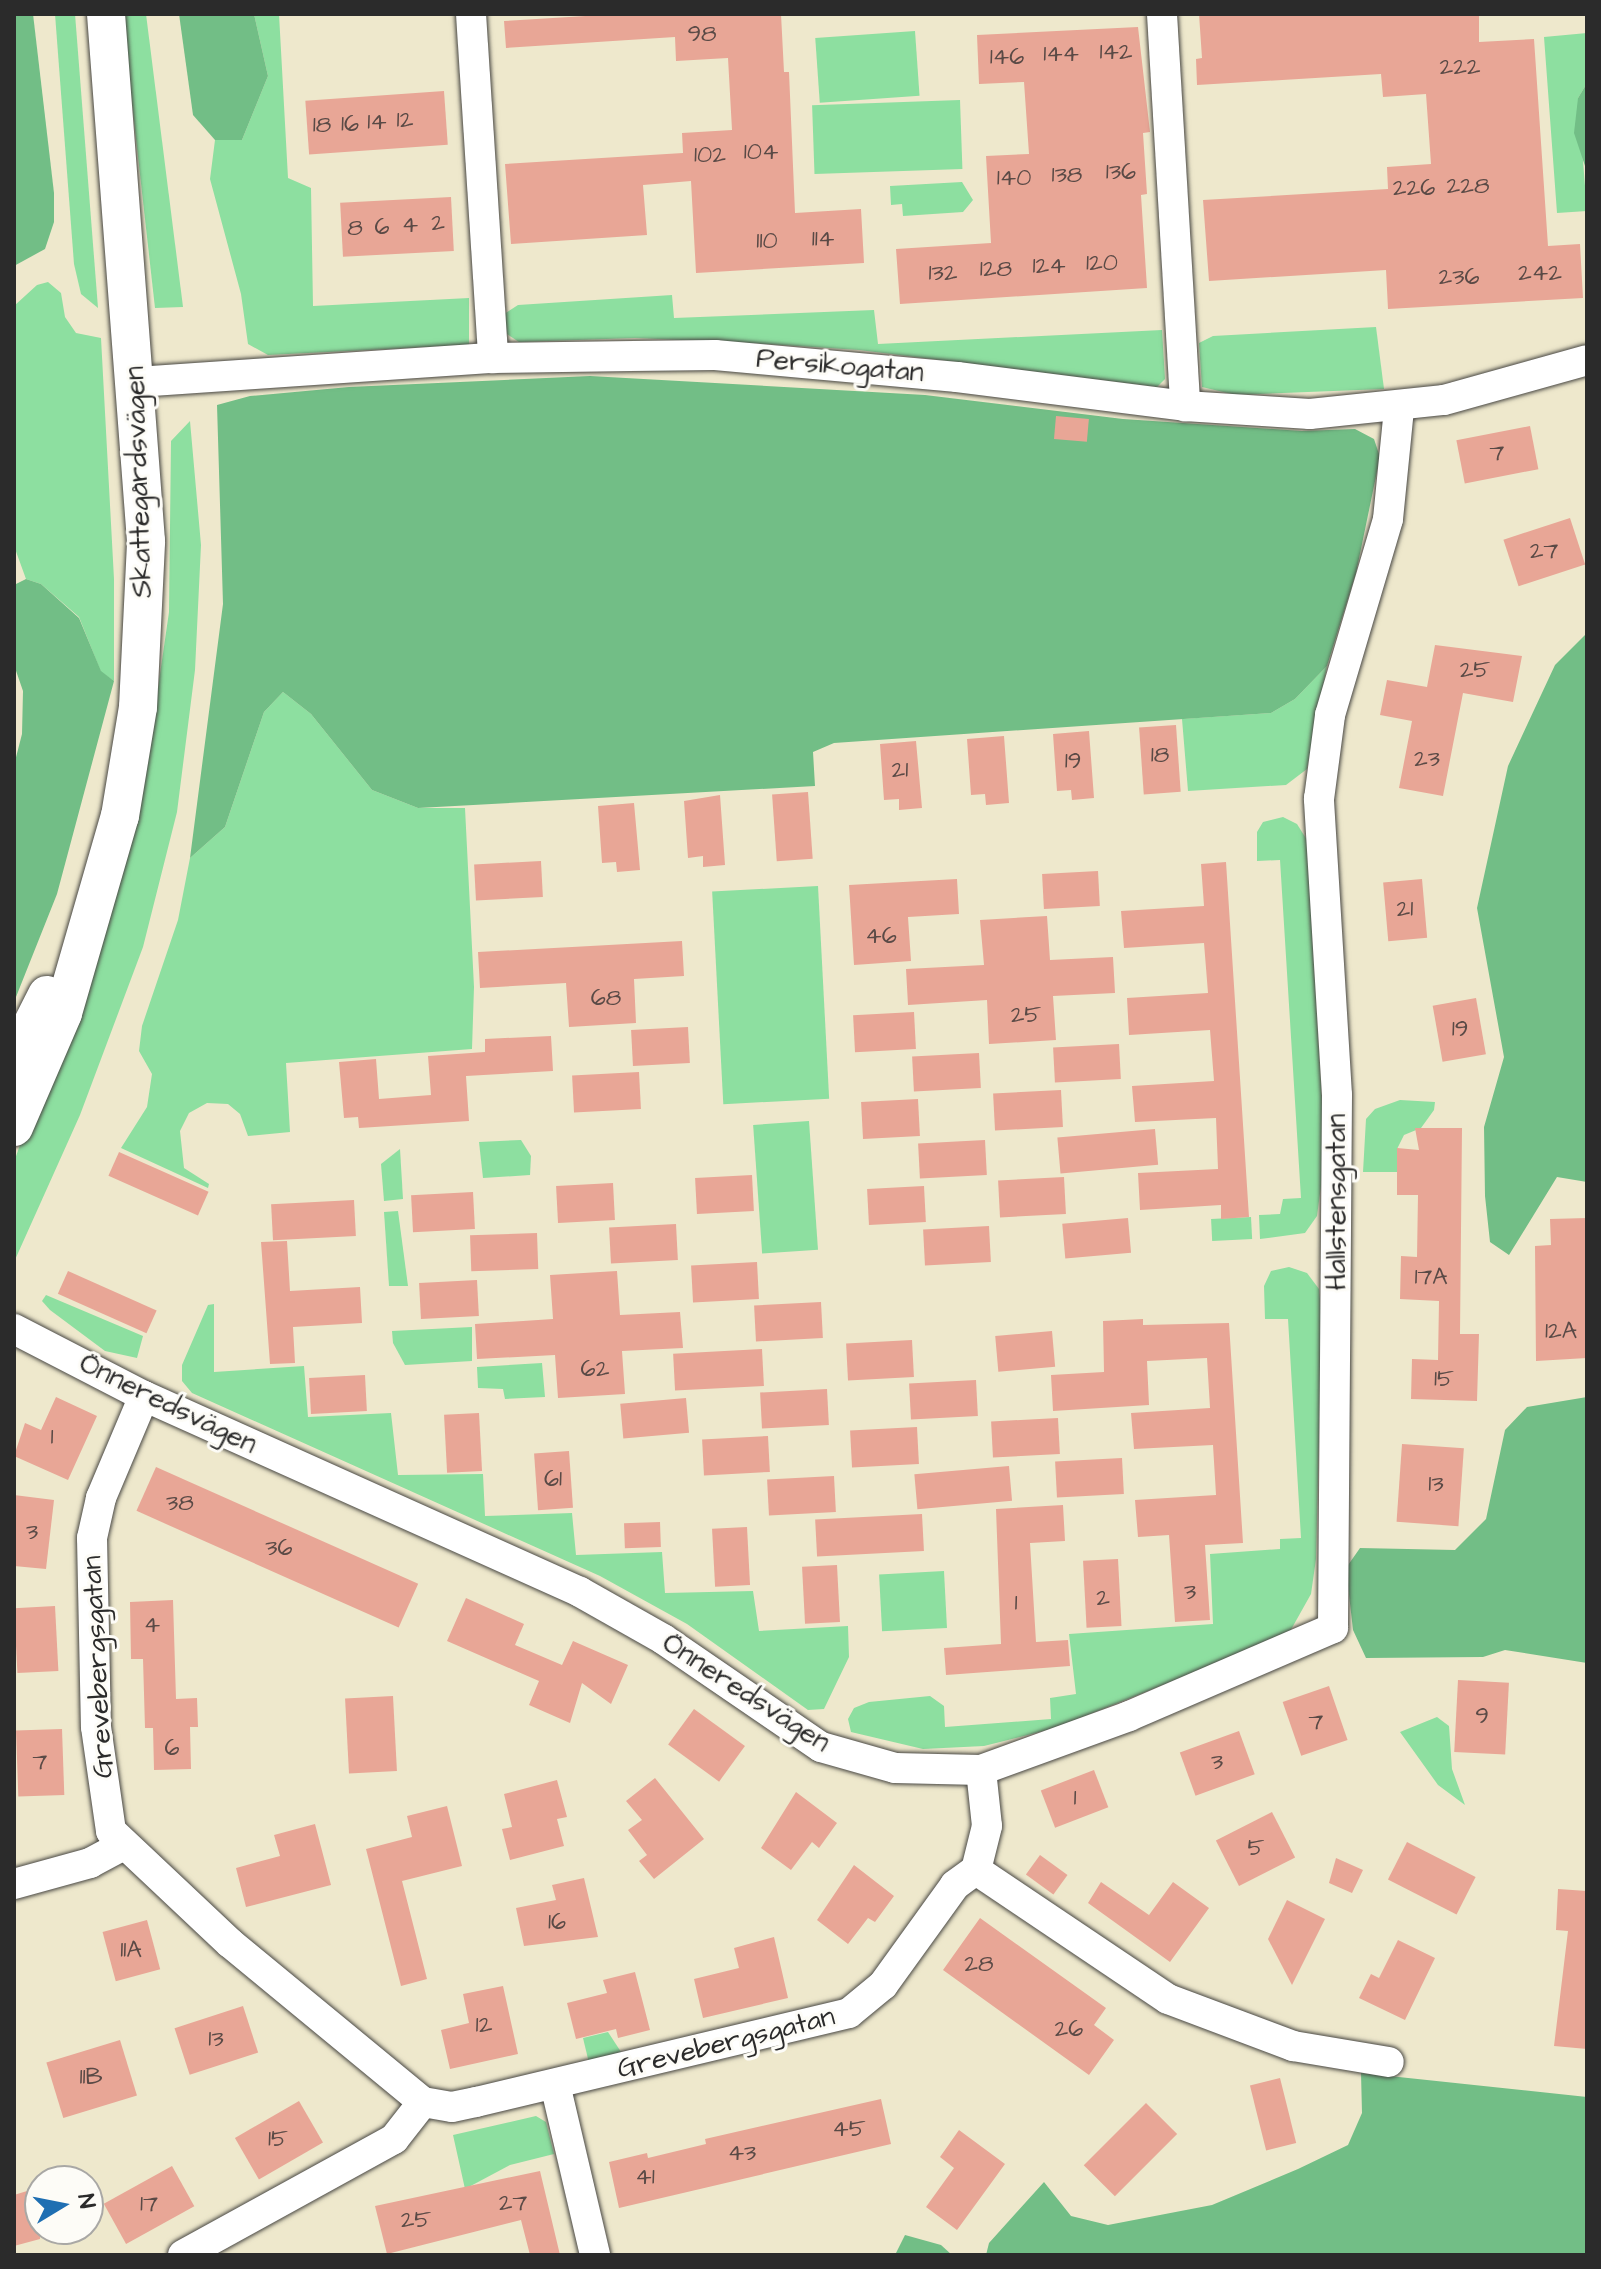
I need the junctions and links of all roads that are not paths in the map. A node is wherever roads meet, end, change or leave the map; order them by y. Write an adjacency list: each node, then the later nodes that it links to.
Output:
1 (106, 14): 6 (street, Skattegårdsvägen)
2 (471, 14): 4 (street)
3 (1162, 14): 7 (street)
4 (493, 358): 6 (street, Persikogatan); 7 (street, Persikogatan)
5 (1587, 360): 8 (street, Persikogatan)
6 (137, 382): 9 (street, Skattegårdsvägen)
7 (1185, 406): 8 (street, Persikogatan)
8 (1399, 408): 14 (street, Hallstensgatan)
9 (81, 943): 10 (street, Skattegårdsvägen); 11 (street, Skattegårdsvägen)
10 (14, 1060)
11 (14, 1127)
12 (14, 1329): 13 (street, Önneredsvägen)
13 (144, 1396): 14 (street, Önneredsvägen); 15 (street, Grevebergsgatan)
14 (981, 1770): 16 (street)
15 (122, 1846): 17 (street); 20 (street, Grevebergsgatan)
16 (976, 1870): 18 (street); 19 (street, Grevebergsgatan)
17 (14, 1884)
18 (1389, 2062)
19 (555, 2084): 20 (street, Grevebergsgatan); 22 (street)
20 (423, 2102): 21 (street)
21 (183, 2255)
22 (595, 2255)

